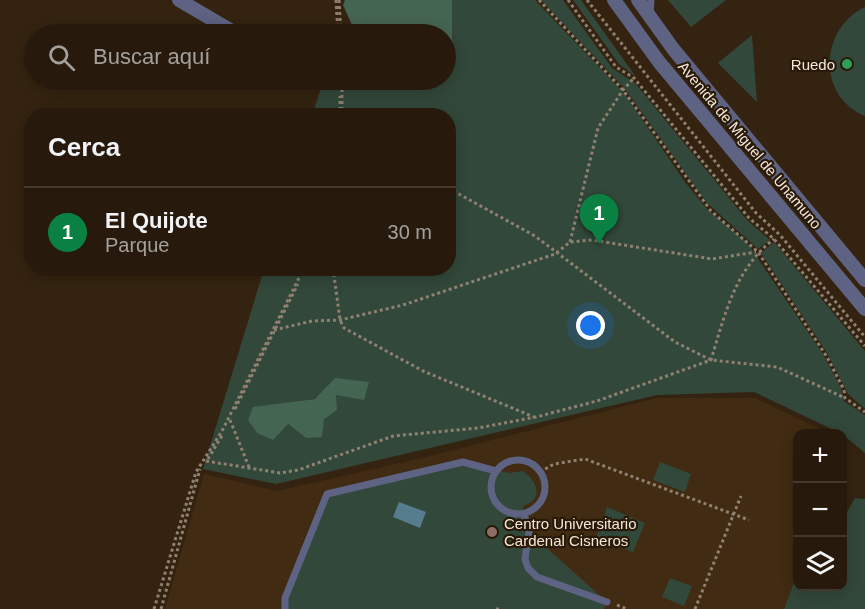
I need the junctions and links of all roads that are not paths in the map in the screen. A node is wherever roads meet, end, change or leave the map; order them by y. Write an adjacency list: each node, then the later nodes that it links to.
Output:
1 (179, 0): 6 (street)
2 (614, 0): 8 (street, Avenida de Miguel de Unamuno)
3 (638, 0): 5 (street, Avenida de Miguel de Unamuno)
4 (651, 0): 5 (lane)
5 (650, 16): 7 (street, Avenida de Miguel de Unamuno)
6 (220, 24)
7 (865, 280)
8 (865, 309)
9 (496, 471): 10 (lane); 10 (lane); 12 (lane)
10 (524, 514): 11 (lane)
11 (607, 602)
12 (285, 609)

